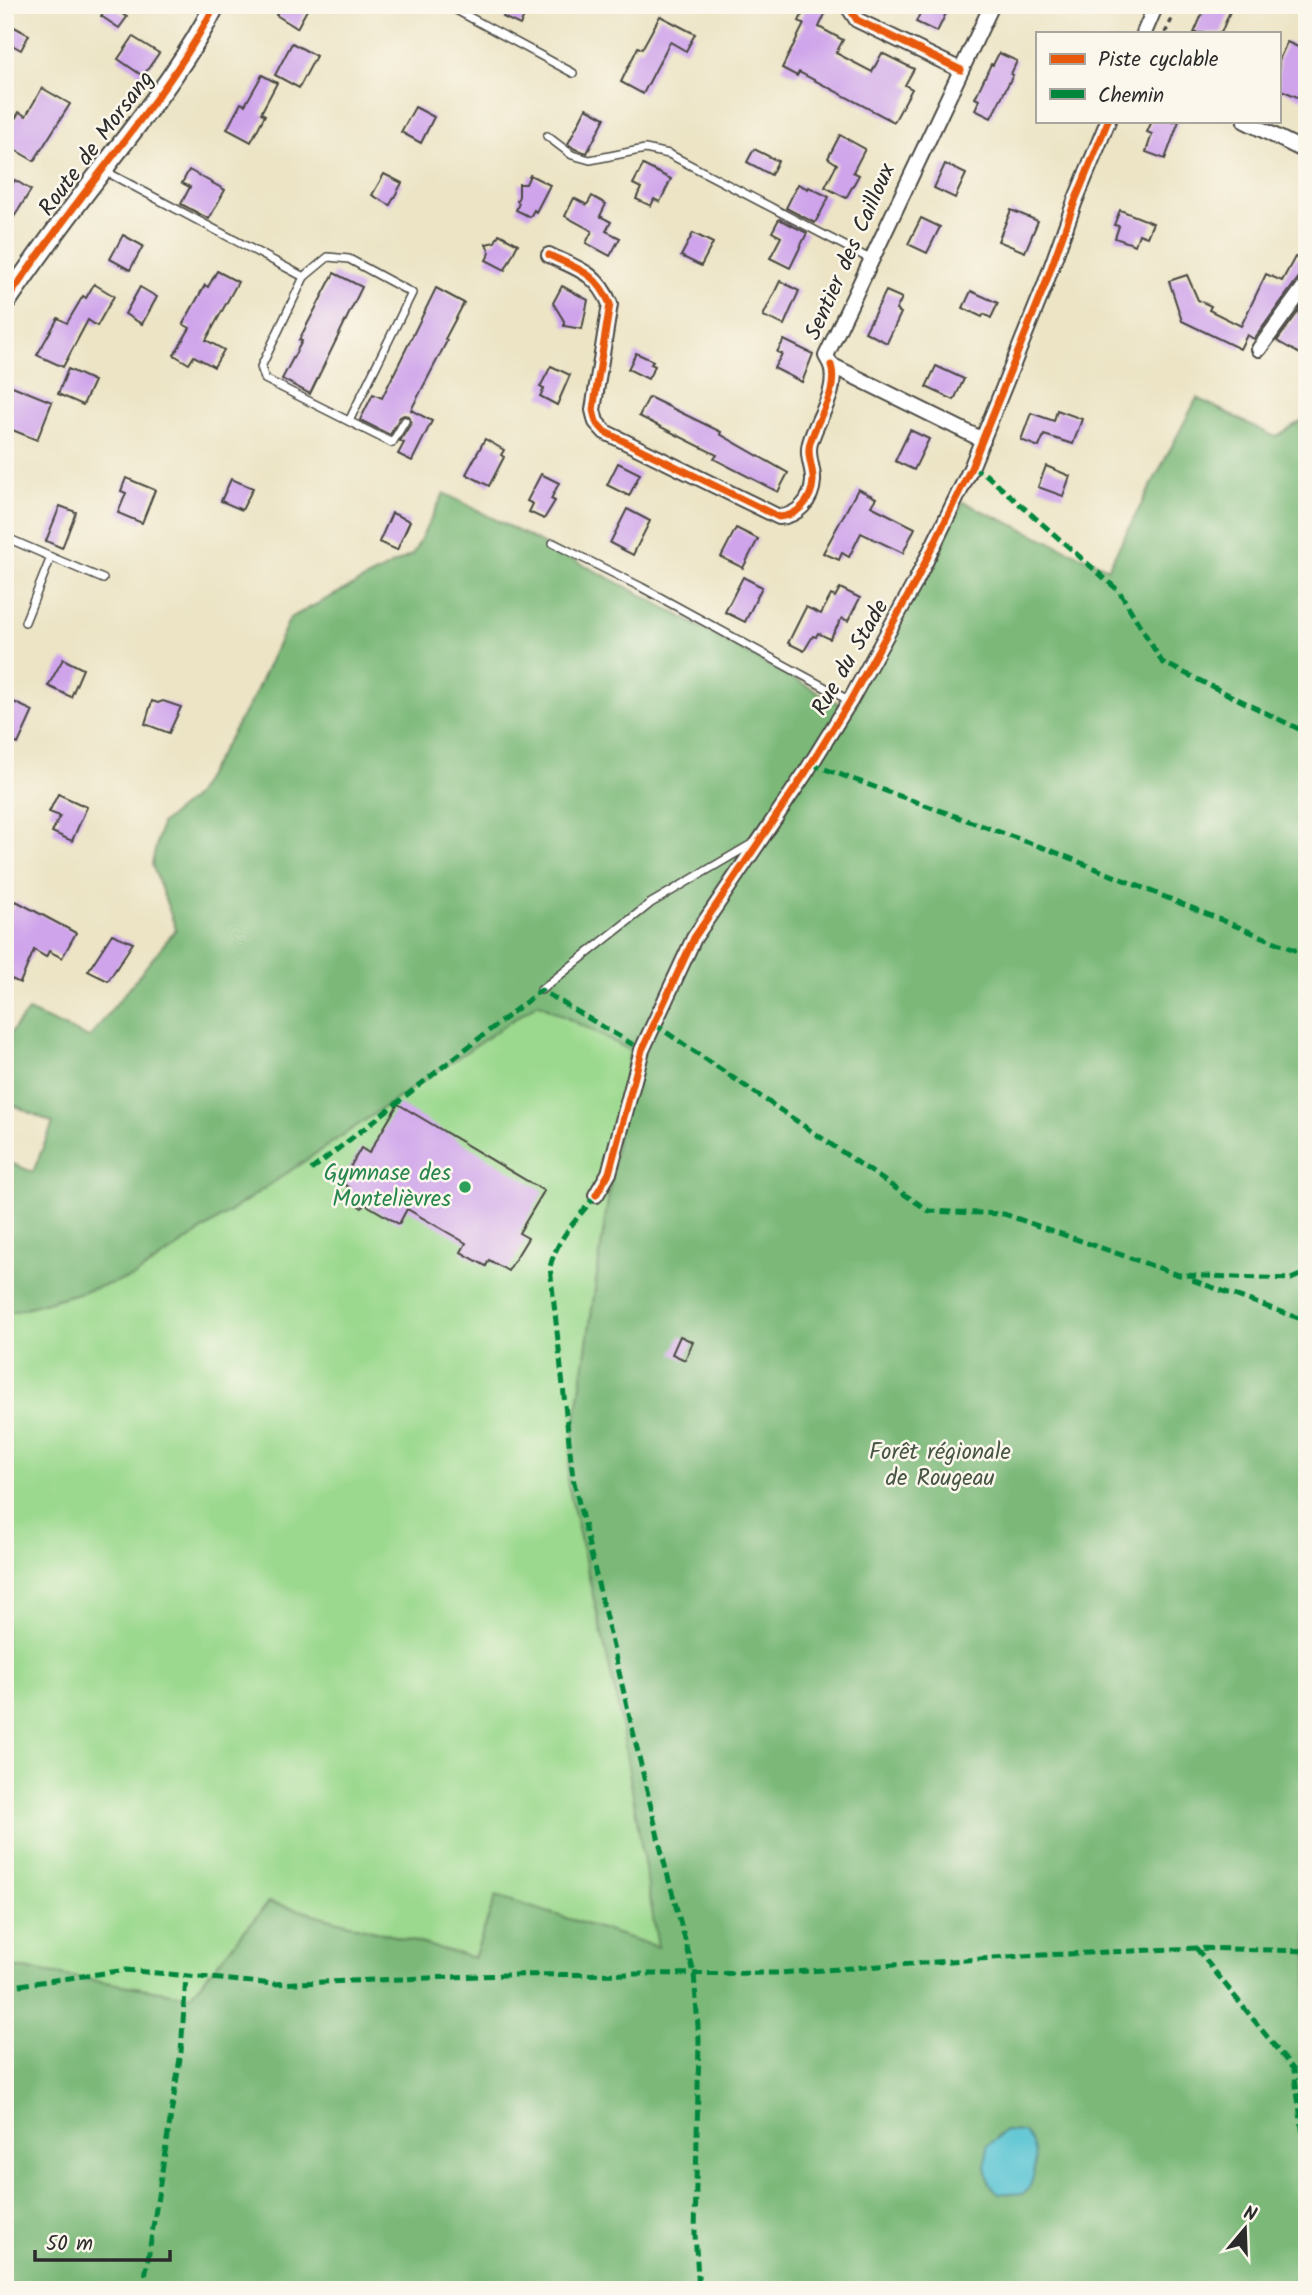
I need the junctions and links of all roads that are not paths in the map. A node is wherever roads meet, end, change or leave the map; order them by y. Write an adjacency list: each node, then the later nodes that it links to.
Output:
1 (215, 5): 13 (street, Route de Morsang)
2 (447, 5): 8 (lane)
3 (847, 5): 7 (street)
4 (992, 5): 7 (street, Sentier des Cailloux)
5 (1156, 5): 6 (street)
6 (1144, 32)
7 (961, 70): 15 (street, Sentier des Cailloux)
8 (573, 73)
9 (1108, 122): 23 (street, Rue du Stade)
10 (1247, 122): 12 (street)
11 (547, 136): 15 (lane)
12 (1307, 152)
13 (102, 170): 16 (lane); 18 (street, Route de Morsang)
14 (549, 255): 20 (street)
15 (870, 259): 20 (street, Sentier des Cailloux)
16 (304, 278): 21 (lane); 21 (lane)
17 (1307, 283): 19 (street)
18 (5, 303)
19 (1259, 349)
20 (831, 365): 23 (street, Sentier des Cailloux)
21 (349, 421): 22 (lane)
22 (405, 421)
23 (983, 440): 29 (street, Rue du Stade)
24 (5, 537): 26 (lane)
25 (553, 542): 29 (lane)
26 (51, 557): 27 (lane); 28 (lane)
27 (103, 579)
28 (25, 622)
29 (849, 701): 30 (street, Rue du Stade)
30 (758, 840): 31 (lane); 32 (street, Rue du Stade)
31 (541, 990)
32 (596, 1195)

